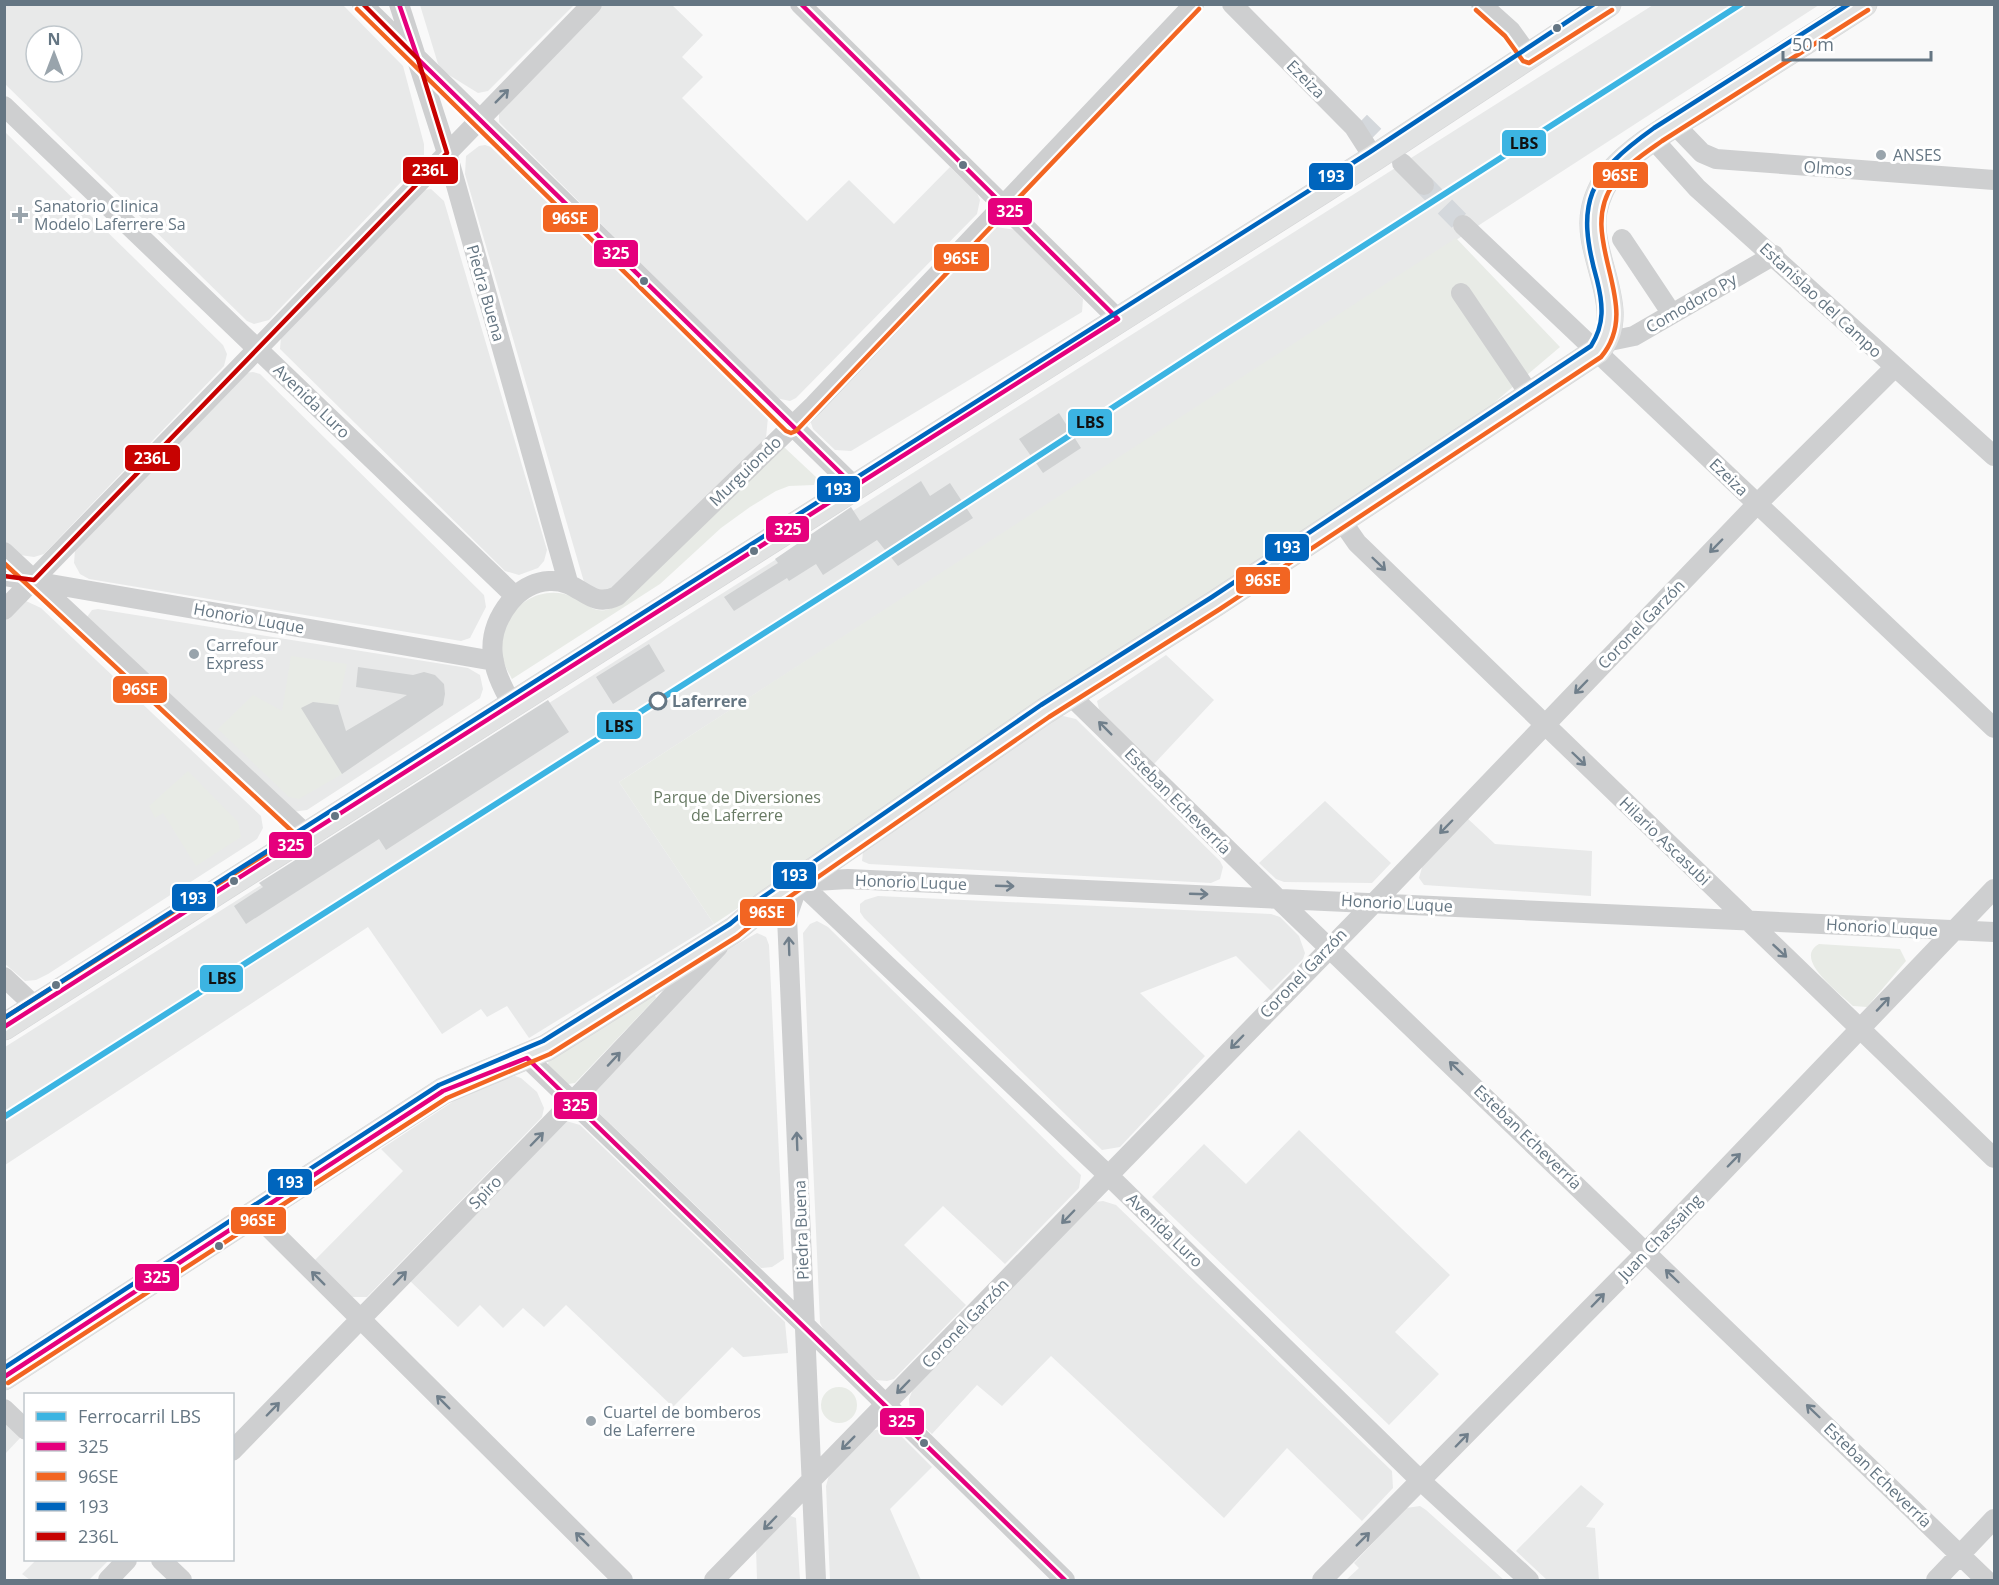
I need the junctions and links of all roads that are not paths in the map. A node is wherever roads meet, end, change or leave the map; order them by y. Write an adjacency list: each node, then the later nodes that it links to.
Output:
1 (362, 4): 12 (street)
2 (399, 4): 12 (street, Piedra Buena)
3 (592, 4): 14 (street, one-way to 3)
4 (800, 4): 23 (street)
5 (1194, 4): 23 (street, Murguiondo)
6 (1232, 4): 19 (street, Ezeiza)
7 (1245, 4): 15 (street, Ezeiza)
8 (1481, 4): 11 (street)
9 (1608, 4): 11 (main road)
10 (1864, 4): 16 (main road)
11 (1529, 56): 19 (main road)
12 (418, 60): 14 (street); 18 (street, Piedra Buena)
13 (4, 106): 31 (street, Avenida Luro)
14 (478, 120): 18 (street); 34 (street)
15 (1360, 122)
16 (1675, 124): 17 (main road); 21 (street, Olmos)
17 (1653, 139): 26 (street, Estanislao del Campo); 30 (main road)
18 (447, 153): 31 (street); 42 (street, Piedra Buena)
19 (1374, 158): 29 (main road)
20 (1402, 163): 22 (street)
21 (1995, 180)
22 (1424, 185)
23 (1003, 203): 29 (street); 34 (street, Murguiondo)
24 (1463, 225): 30 (street, Ezeiza)
25 (1622, 239): 28 (street)
26 (1774, 255): 28 (street, Comodoro Py); 32 (street, Estanislao del Campo)
27 (1461, 293): 33 (street)
28 (1672, 314): 30 (street, Comodoro Py)
29 (1118, 319): 36 (main road)
30 (1601, 347): 33 (main road, Comodoro Py); 37 (street, Ezeiza)
31 (258, 351): 41 (street); 43 (street, Avenida Luro)
32 (1894, 368): 35 (street, Estanislao del Campo); 37 (street, Coronel Garzón)
33 (1530, 395): 38 (main road, Comodoro Py)
34 (791, 426): 36 (street); 42 (street, Murguiondo)
35 (1995, 456)
36 (856, 488): 47 (main road)
37 (1757, 504): 48 (street, Coronel Garzón, one-way to 48); 49 (street, Ezeiza)
38 (1341, 520): 46 (main road, Comodoro Py); 48 (street, Hilario Ascasubi, one-way to 48)
39 (4, 552): 41 (street)
40 (4, 576): 41 (street, Honorio Luque)
41 (34, 580): 44 (street); 45 (street, Honorio Luque); 50 (street)
42 (568, 582): 43 (street)
43 (515, 596): 45 (street)
44 (4, 610)
45 (494, 660): 47 (street)
46 (1070, 695): 51 (main road, Comodoro Py); 53 (street, Esteban Echeverría, one-way to 46)
47 (512, 704): 50 (main road)
48 (1544, 726): 54 (street, Coronel Garzón, one-way to 54); 55 (street, Hilario Ascasubi, one-way to 55)
49 (1995, 728)
50 (308, 836): 61 (main road)
51 (799, 882): 53 (street, Honorio Luque, one-way to 53); 56 (main road, Comodoro Py); 67 (street, Avenida Luro); 71 (street, Piedra Buena, one-way to 51)
52 (1995, 889): 57 (street, Juan Chassaing)
53 (1276, 897): 54 (street, Honorio Luque); 59 (street, Esteban Echeverría)
54 (1374, 903): 55 (street, Honorio Luque); 59 (street, Coronel Garzón)
55 (1747, 920): 57 (street, Honorio Luque); 63 (street, Hilario Ascasubi, one-way to 63)
56 (734, 930): 64 (main road, Comodoro Py); 65 (street, Spiro, one-way to 56)
57 (1953, 930): 58 (street, Honorio Luque); 63 (street, Juan Chassaing, one-way to 57)
58 (1995, 932)
59 (1329, 946): 67 (street, Coronel Garzón, one-way to 67); 69 (street, Esteban Echeverría, one-way to 59)
60 (4, 976): 61 (street)
61 (37, 1008): 62 (main road)
62 (4, 1027)
63 (1862, 1027): 66 (street, Hilario Ascasubi); 69 (street, Juan Chassaing, one-way to 63)
64 (527, 1058): 65 (street); 68 (main road, Comodoro Py)
65 (573, 1101): 70 (street, Spiro, one-way to 65); 71 (street)
66 (1995, 1158)
67 (1108, 1175): 73 (street, Coronel Garzón, one-way to 73); 78 (street, Avenida Luro)
68 (255, 1215): 70 (street, one-way to 68); 72 (main road, Comodoro Py)
69 (1647, 1251): 78 (street, Juan Chassaing, one-way to 69); 80 (street, Esteban Echeverría, one-way to 69)
70 (360, 1320): 76 (street, Spiro, one-way to 70); 85 (street, one-way to 70)
71 (805, 1325): 73 (street); 77 (street, Piedra Buena)
72 (4, 1377)
73 (885, 1405): 77 (street, Coronel Garzón, one-way to 77); 88 (street)
74 (4, 1410): 75 (street)
75 (24, 1428)
76 (234, 1449)
77 (810, 1481): 86 (street, Coronel Garzón, one-way to 86); 87 (street, Piedra Buena)
78 (1421, 1481): 89 (street, Juan Chassaing, one-way to 78); 90 (street, Avenida Luro)
79 (1995, 1519): 80 (street)
80 (1961, 1554): 91 (street); 92 (street, Esteban Echeverría)
81 (127, 1561): 83 (street)
82 (162, 1561): 84 (street)
83 (108, 1581)
84 (182, 1581)
85 (623, 1581)
86 (714, 1581)
87 (816, 1581)
88 (1065, 1581)
89 (1322, 1581)
90 (1529, 1581)
91 (1936, 1581)
92 (1986, 1581)

